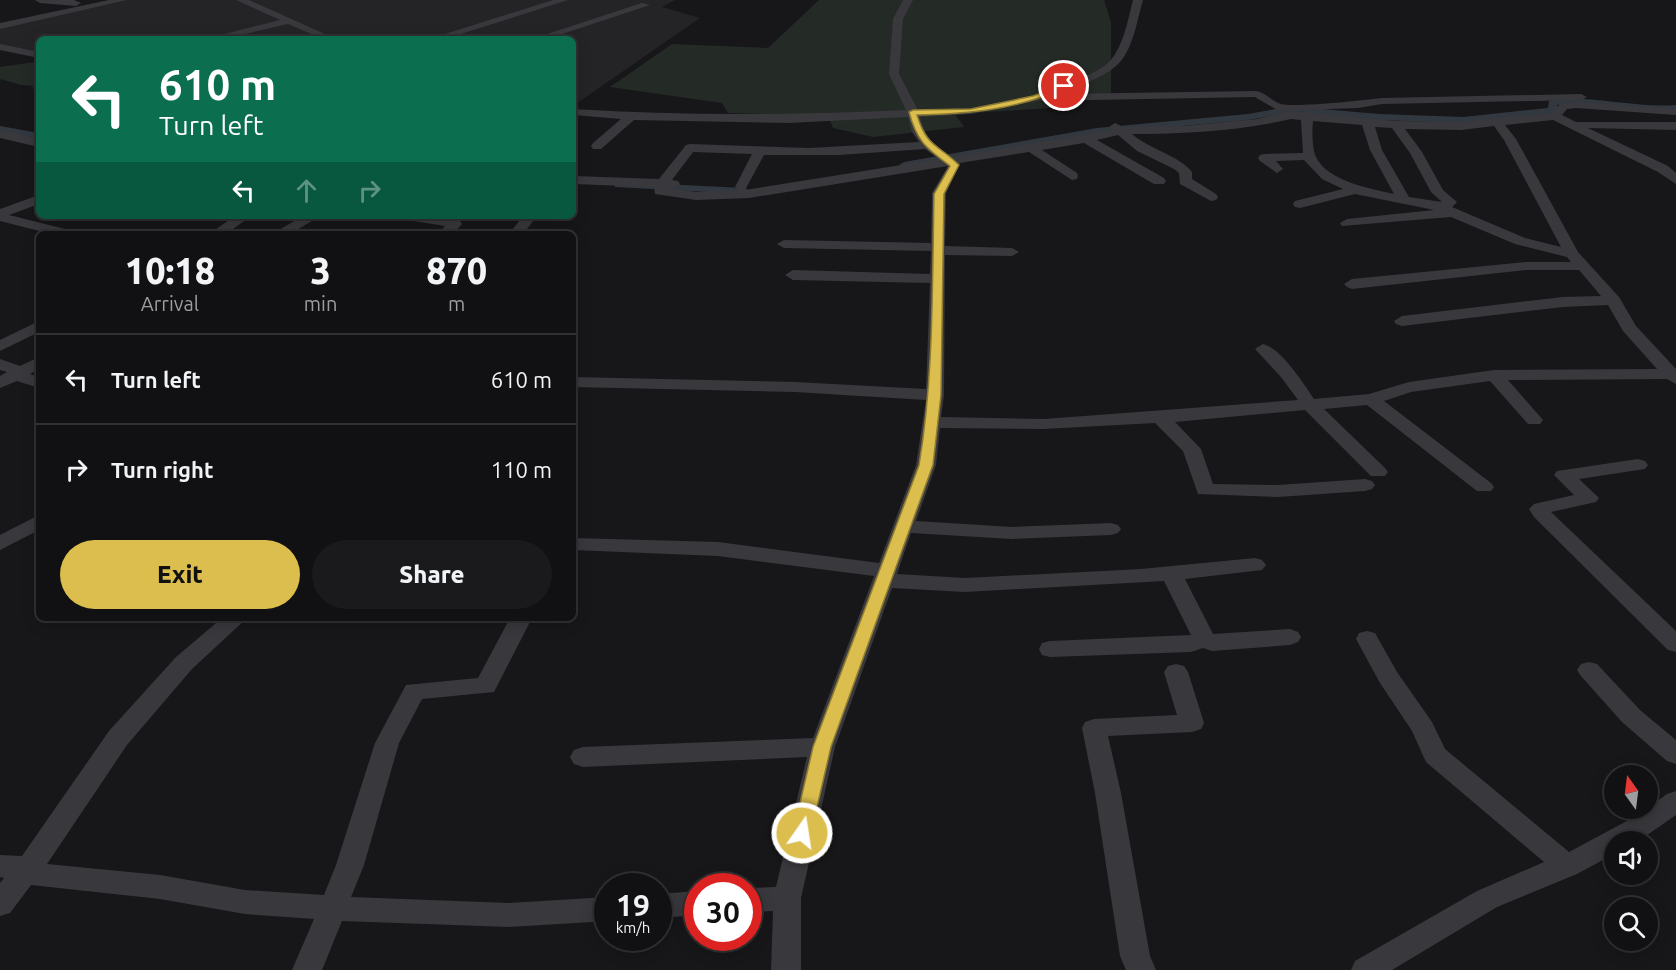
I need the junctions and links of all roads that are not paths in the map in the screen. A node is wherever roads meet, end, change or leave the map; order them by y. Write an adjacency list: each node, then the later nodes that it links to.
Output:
1 (40, 0): 7 (street)
2 (122, 0): 7 (street)
3 (241, 0): 9 (street)
4 (563, 0): 15 (street)
5 (908, 0): 24 (street)
6 (1138, 0): 19 (street)
7 (98, 5): 10 (street)
8 (645, 5): 16 (street)
9 (289, 21): 11 (street); 13 (street)
10 (0, 26)
11 (309, 30): 12 (street); 14 (street)
12 (289, 34)
13 (223, 36)
14 (324, 36)
15 (444, 36)
16 (547, 36)
17 (0, 47): 18 (street)
18 (36, 54)
19 (1035, 98): 21 (street); 24 (street)
20 (1676, 99): 22 (street)
21 (1279, 108): 22 (street); 26 (street)
22 (1654, 110): 25 (street); 29 (street)
23 (576, 112): 27 (street)
24 (913, 112): 27 (street); 41 (street)
25 (1676, 112)
26 (1291, 115): 28 (street); 36 (street)
27 (631, 116): 42 (street)
28 (1309, 116): 30 (street); 45 (street)
29 (1555, 116): 31 (street); 32 (street)
30 (1366, 122): 34 (street); 57 (street)
31 (1497, 122): 34 (street); 74 (street)
32 (1572, 124): 35 (street); 50 (street)
33 (0, 125): 37 (street)
34 (1396, 125): 59 (street)
35 (1676, 126)
36 (1117, 128): 39 (street); 55 (street)
37 (36, 132)
38 (0, 134): 40 (street)
39 (1086, 139): 43 (street); 51 (street)
40 (36, 142)
41 (927, 145): 44 (street); 46 (street)
42 (597, 146)
43 (1031, 148): 46 (street); 48 (street)
44 (760, 152): 52 (street); 53 (street)
45 (1310, 156): 47 (street); 54 (street)
46 (944, 157): 52 (street); 53 (street); 72 (street)
47 (1277, 169)
48 (1071, 176)
49 (576, 180): 53 (street)
50 (1676, 180)
51 (1159, 181)
52 (742, 187): 53 (street)
53 (661, 188)
54 (1355, 190): 57 (street); 58 (street)
55 (1210, 197)
56 (36, 199): 60 (street)
57 (1404, 201): 59 (street)
58 (1300, 204)
59 (1448, 210): 65 (street); 74 (street)
60 (0, 215): 66 (street)
61 (239, 219): 67 (street)
62 (307, 219): 68 (street)
63 (432, 219): 69 (street)
64 (528, 219): 70 (street)
65 (1347, 223)
66 (58, 231)
67 (221, 231)
68 (285, 231)
69 (448, 231)
70 (518, 231)
71 (784, 244): 72 (street)
72 (938, 248): 73 (street); 76 (street)
73 (1012, 252)
74 (1576, 260): 77 (street); 78 (street)
75 (793, 275): 76 (street)
76 (938, 279): 91 (street)
77 (1352, 284)
78 (1613, 300): 79 (street); 87 (street)
79 (1402, 321)
80 (36, 328): 81 (street)
81 (0, 346)
82 (1263, 349): 93 (street)
83 (0, 364): 85 (street)
84 (36, 364): 85 (street)
85 (21, 372): 88 (street); 90 (street)
86 (1494, 375): 87 (street); 92 (street); 95 (street)
87 (1674, 376)
88 (36, 382)
89 (576, 382): 91 (street)
90 (0, 383)
91 (935, 395): 96 (street)
92 (1371, 399): 93 (street); 98 (street)
93 (1310, 405): 94 (street); 94 (street)
94 (1160, 417): 96 (street)
95 (1534, 420)
96 (933, 422): 100 (street)
97 (1638, 465): 112 (street)
98 (1484, 487)
99 (36, 523): 102 (street)
100 (903, 526): 101 (street); 106 (street)
101 (1111, 529)
102 (0, 544)
103 (576, 544): 106 (street)
104 (1255, 565): 105 (street)
105 (1172, 572): 106 (street); 110 (street)
106 (885, 575): 116 (street)
107 (233, 621): 121 (street)
108 (519, 621): 125 (street)
109 (1290, 637): 110 (street)
110 (1204, 639): 113 (street)
111 (1367, 639): 120 (street)
112 (1676, 644)
113 (1050, 649)
114 (1588, 670): 117 (street)
115 (1176, 672): 129 (street)
116 (822, 747): 118 (street); 122 (street)
117 (1676, 754)
118 (583, 757)
119 (1676, 801): 120 (street)
120 (1567, 866): 130 (street)
121 (18, 869): 124 (street); 125 (street)
122 (787, 898): 123 (street); 128 (street)
123 (762, 899)
124 (0, 904)
125 (331, 908): 126 (street); 127 (street)
126 (594, 910)
127 (307, 970)
128 (786, 970)
129 (1141, 970)
130 (1366, 970)

